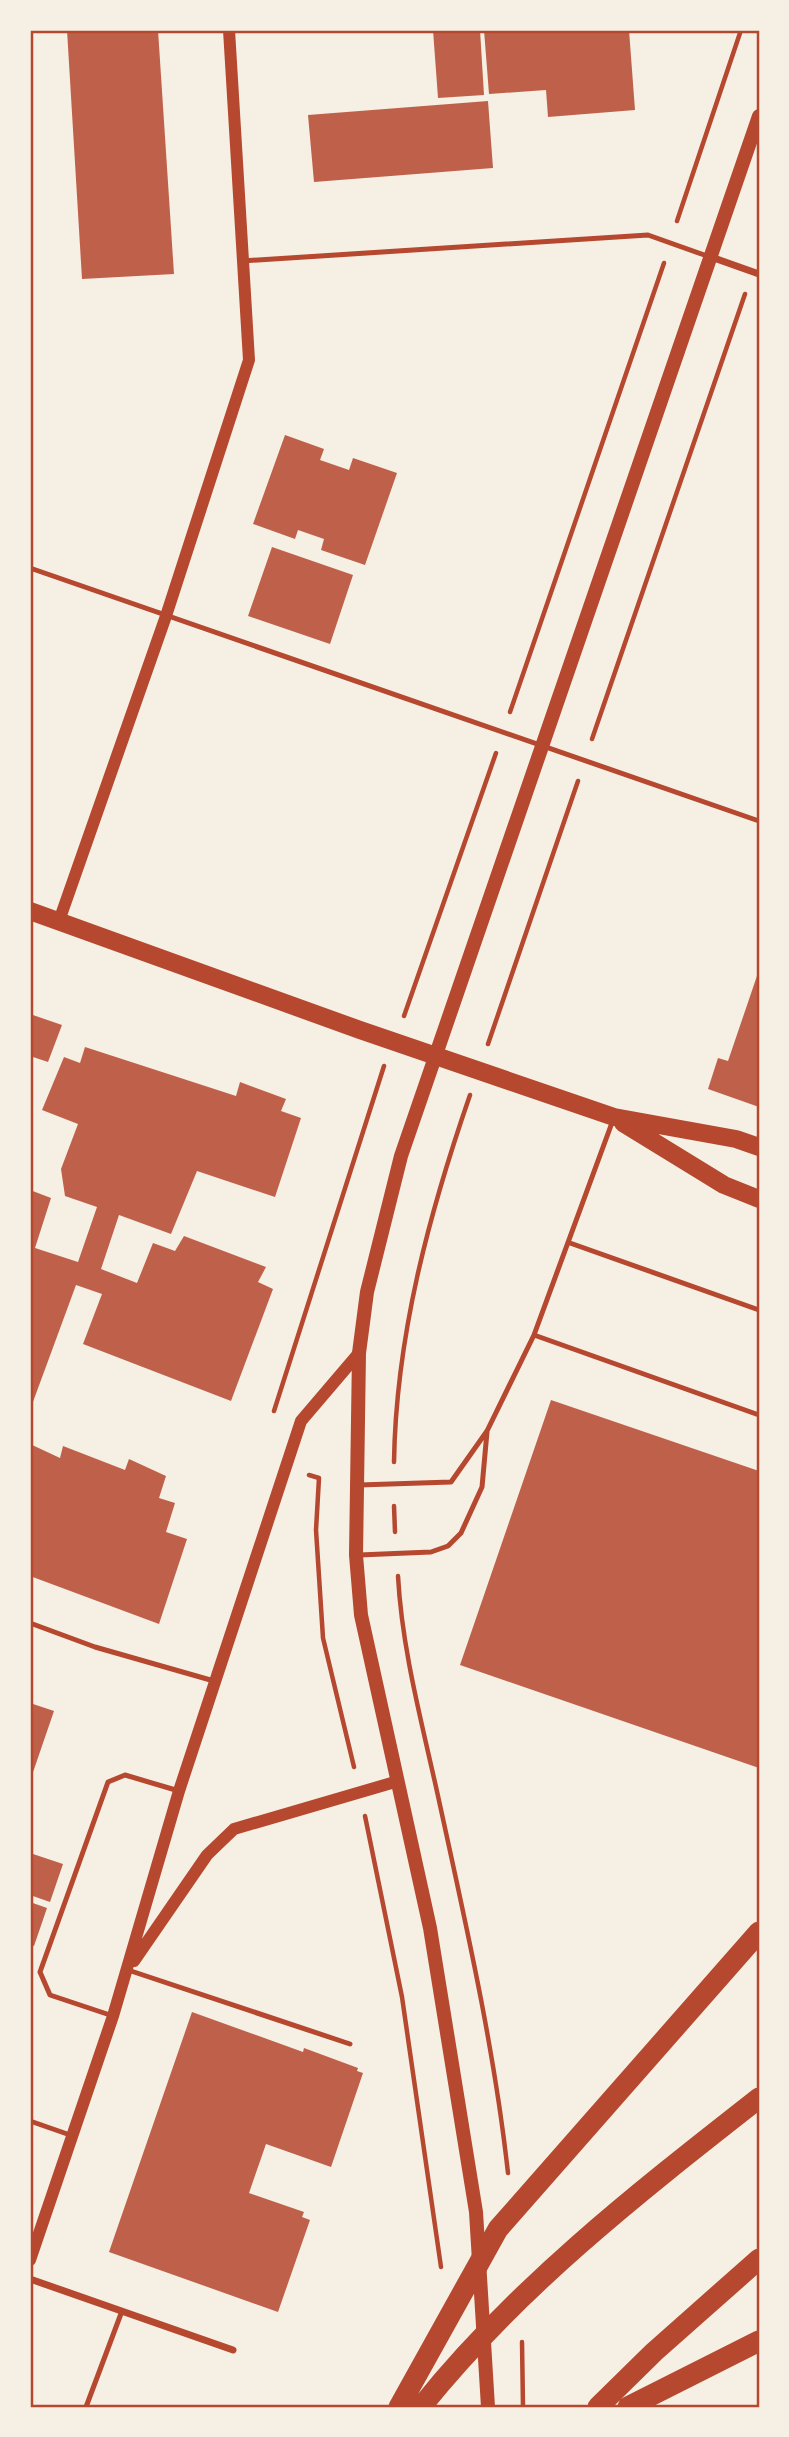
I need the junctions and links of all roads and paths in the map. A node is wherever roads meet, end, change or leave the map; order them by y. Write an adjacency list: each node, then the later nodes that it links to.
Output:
1 (229, 30): 6 (street)
2 (741, 30): 4 (path)
3 (759, 116): 5 (main road)
4 (670, 243): 5 (lane); 6 (lane); 10 (path)
5 (710, 257): 7 (street); 11 (main road)
6 (242, 261): 9 (street)
7 (756, 272): 12 (path)
8 (30, 568): 9 (lane)
9 (166, 616): 10 (lane); 15 (street)
10 (503, 733): 11 (lane); 16 (path)
11 (542, 746): 12 (lane); 17 (main road)
12 (585, 761): 13 (lane); 18 (path)
13 (759, 821)
14 (30, 911): 15 (main road)
15 (59, 921): 16 (main road)
16 (394, 1041): 17 (main road); 27 (path)
17 (435, 1054): 18 (main road); 25 (main road)
18 (479, 1070): 19 (main road); 29 (path)
19 (614, 1117): 20 (main road); 21 (main road); 22 (lane)
20 (759, 1147)
21 (759, 1199)
22 (570, 1243): 23 (lane); 24 (lane)
23 (759, 1310)
24 (534, 1335): 26 (lane); 28 (lane)
25 (359, 1353): 30 (main road); 34 (street)
26 (759, 1415)
27 (270, 1424)
28 (487, 1431): 29 (lane); 31 (lane)
29 (394, 1484): 30 (lane); 31 (path)
30 (355, 1486): 32 (main road)
31 (396, 1553): 32 (lane); 41 (path)
32 (356, 1555): 35 (main road)
33 (30, 1623): 34 (lane)
34 (216, 1681): 36 (street)
35 (396, 1782): 38 (street); 54 (main road)
36 (179, 1791): 38 (street); 39 (lane)
37 (759, 1932): 52 (highway)
38 (128, 1970): 39 (street); 40 (lane)
39 (113, 2016): 44 (street)
40 (350, 2044)
41 (490, 2052)
42 (759, 2098): 53 (highway)
43 (30, 2121): 44 (lane)
44 (73, 2136): 46 (street)
45 (759, 2259): 55 (highway)
46 (30, 2260)
47 (30, 2278): 48 (street)
48 (122, 2311): 50 (street); 51 (lane)
49 (759, 2341): 56 (highway)
50 (233, 2350)
51 (86, 2407)
52 (399, 2407)
53 (421, 2407)
54 (488, 2407)
55 (597, 2407)
56 (628, 2407)

